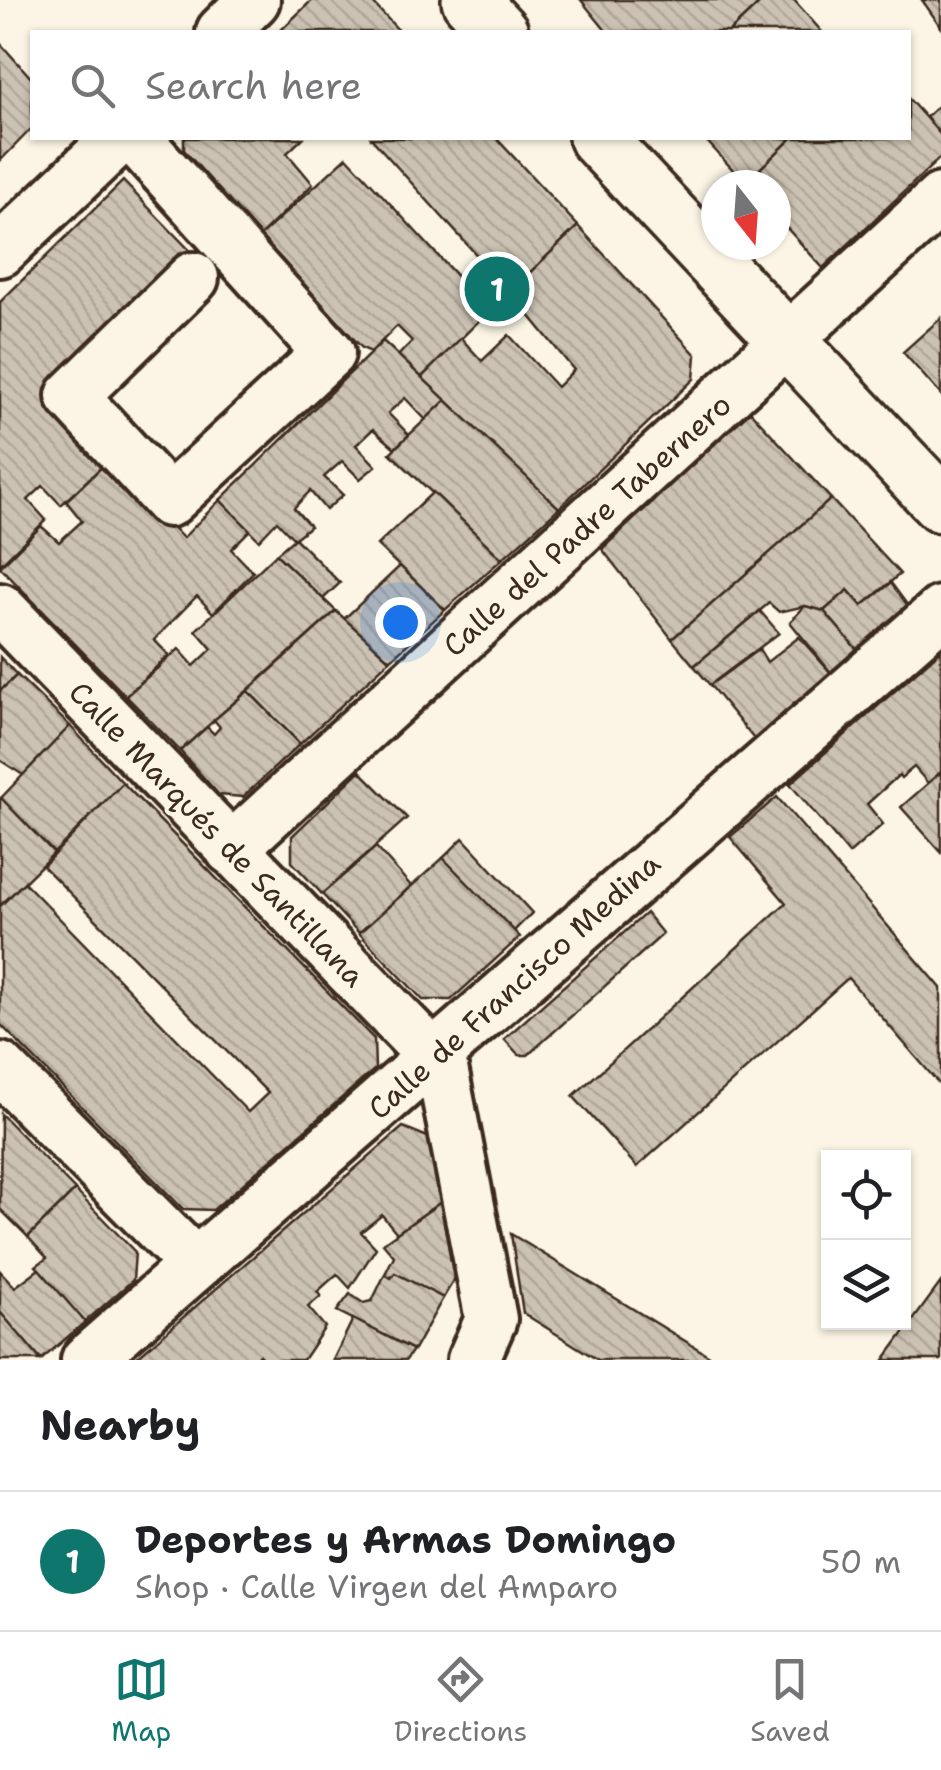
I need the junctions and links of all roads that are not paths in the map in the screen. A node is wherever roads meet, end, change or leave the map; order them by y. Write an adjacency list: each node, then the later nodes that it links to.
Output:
1 (254, 0): 3 (street)
2 (470, 0): 4 (street)
3 (224, 30)
4 (498, 30)
5 (117, 140): 9 (street)
6 (137, 140): 10 (street)
7 (599, 140): 11 (street)
8 (941, 199): 11 (street, Calle del Padre Tabernero)
9 (0, 251)
10 (193, 278)
11 (787, 342): 12 (street); 15 (street, Calle del Padre Tabernero)
12 (941, 504)
13 (0, 609): 15 (street, Calle Marqués de Santillana)
14 (941, 612): 16 (street, Calle de Francisco Medina)
15 (231, 849): 16 (street, Calle Marqués de Santillana)
16 (437, 1056): 18 (street, Calle de Francisco Medina); 20 (street)
17 (0, 1068): 18 (street)
18 (195, 1264): 19 (street, Calle de Francisco Medina)
19 (87, 1360)
20 (473, 1360)

